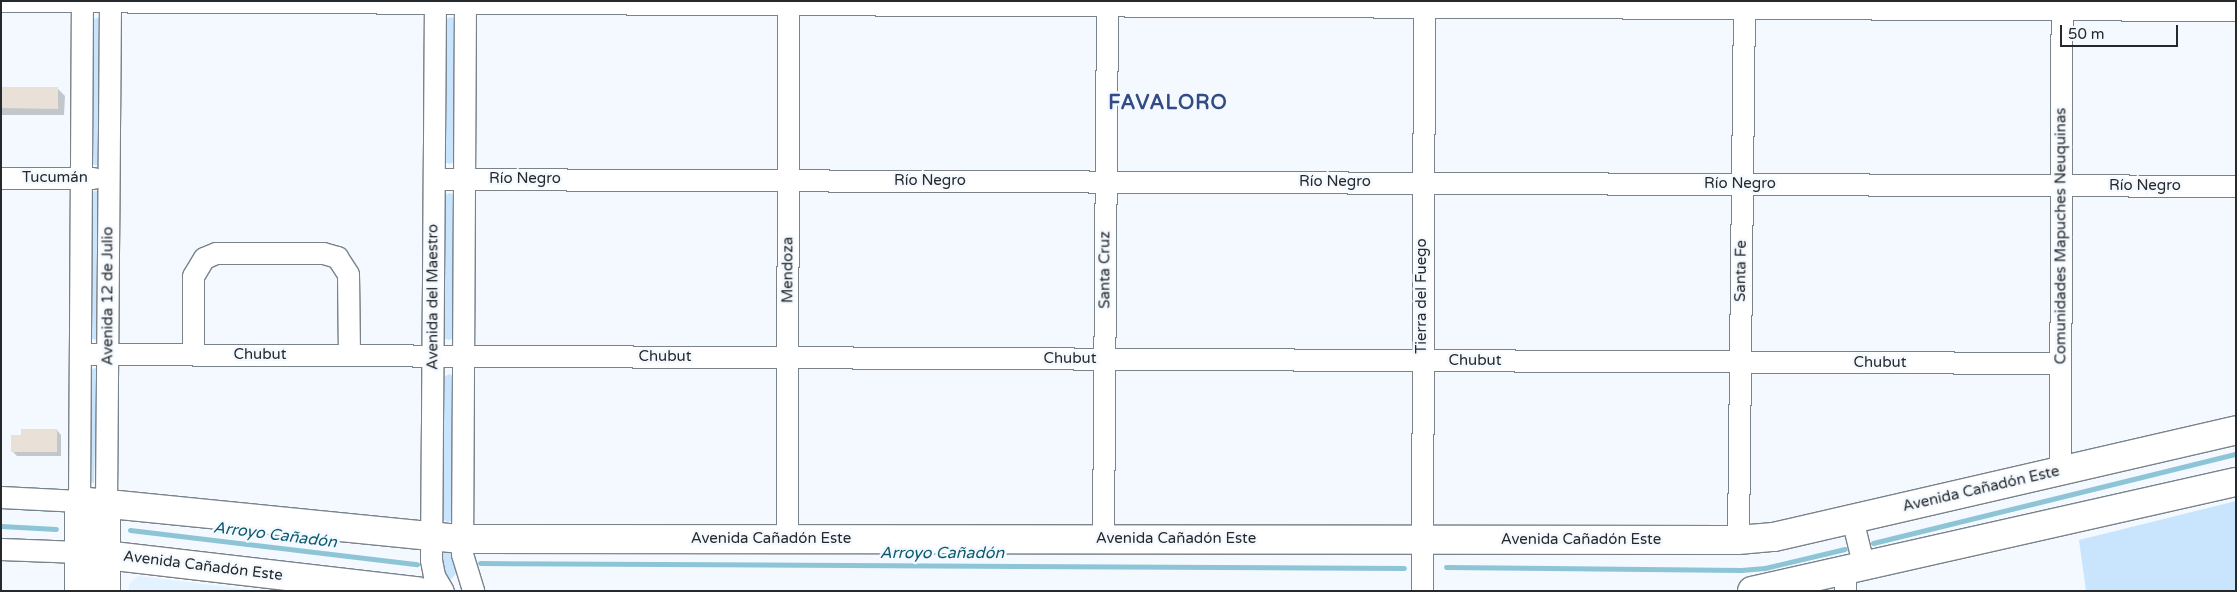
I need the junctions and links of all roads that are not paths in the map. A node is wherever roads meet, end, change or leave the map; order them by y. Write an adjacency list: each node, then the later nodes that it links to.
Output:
1 (1, 2): 2 (street)
2 (82, 2): 3 (street); 13 (street, Avenida 12 de Julio)
3 (110, 2): 4 (street); 14 (street, Avenida 12 de Julio)
4 (435, 2): 5 (street); 15 (street, Avenida del Maestro)
5 (465, 2): 6 (street); 16 (street, Avenida del Maestro)
6 (788, 3): 7 (street); 17 (street, Mendoza)
7 (1107, 4): 8 (street); 18 (street, Santa Cruz)
8 (1424, 4): 9 (street); 19 (street, Tierra del Fuego)
9 (1744, 5): 10 (street); 20 (street, Santa Fe)
10 (2062, 5): 11 (street); 21 (street, Comunidades Mapuches Neuquinas)
11 (2236, 10)
12 (1, 178): 13 (street, Tucumán)
13 (81, 178): 14 (street, Tucumán); 23 (street, Avenida 12 de Julio)
14 (109, 178): 24 (street, Avenida 12 de Julio)
15 (434, 179): 16 (street, Río Negro); 27 (street, Avenida del Maestro)
16 (464, 179): 17 (street, Río Negro); 28 (street, Avenida del Maestro)
17 (788, 180): 18 (street, Río Negro); 29 (street, Mendoza)
18 (1106, 181): 19 (street, Río Negro); 30 (street, Santa Cruz)
19 (1423, 183): 20 (street, Río Negro); 31 (street, Tierra del Fuego)
20 (1742, 184): 21 (street, Río Negro); 32 (street, Santa Fe)
21 (2061, 185): 22 (street, Río Negro); 33 (street, Comunidades Mapuches Neuquinas)
22 (2236, 186)
23 (80, 354): 24 (street, Chubut); 38 (street, Avenida 12 de Julio)
24 (108, 354): 25 (street, Chubut); 39 (street, Avenida 12 de Julio)
25 (194, 354): 26 (street, Chubut); 26 (street)
26 (349, 355): 27 (street, Chubut)
27 (433, 356): 28 (street, Chubut); 41 (street, Avenida del Maestro)
28 (463, 356): 29 (street, Chubut); 42 (street, Avenida del Maestro)
29 (787, 357): 30 (street, Chubut); 43 (street, Mendoza)
30 (1104, 359): 31 (street, Chubut); 44 (street, Santa Cruz)
31 (1422, 361): 32 (street, Chubut); 45 (street, Tierra del Fuego)
32 (1740, 362): 33 (street, Chubut); 46 (street, Santa Fe)
33 (2060, 363): 35 (street, Comunidades Mapuches Neuquinas)
34 (2236, 430): 35 (main road, Avenida Cañadón Este)
35 (2060, 471): 40 (main road, Avenida Cañadón Este)
36 (2236, 482): 50 (main road)
37 (1, 498): 38 (street)
38 (79, 501): 39 (main road, Avenida Cañadón Este); 48 (main road, Avenida 12 de Julio)
39 (106, 502): 41 (main road, Avenida Cañadón Este); 49 (main road, Avenida 12 de Julio)
40 (1852, 519): 46 (main road, Avenida Cañadón Este); 50 (street)
41 (432, 538): 42 (main road, Avenida Cañadón Este); 54 (street, Avenida del Maestro)
42 (462, 539): 43 (main road, Avenida Cañadón Este); 55 (street, Avenida del Maestro)
43 (787, 539): 44 (main road, Avenida Cañadón Este)
44 (1103, 539): 45 (main road, Avenida Cañadón Este)
45 (1420, 540): 46 (main road, Avenida Cañadón Este); 56 (street, Tierra del Fuego)
46 (1738, 540)
47 (1, 549): 48 (street)
48 (78, 552): 49 (main road, Avenida Cañadón Este); 51 (main road, Avenida 12 de Julio)
49 (106, 555): 52 (main road, Avenida 12 de Julio); 53 (main road, Avenida Cañadón Este)
50 (1851, 576): 57 (main road)
51 (78, 591)
52 (106, 591)
53 (418, 591)
54 (443, 591)
55 (473, 591)
56 (1422, 591)
57 (1752, 591)

